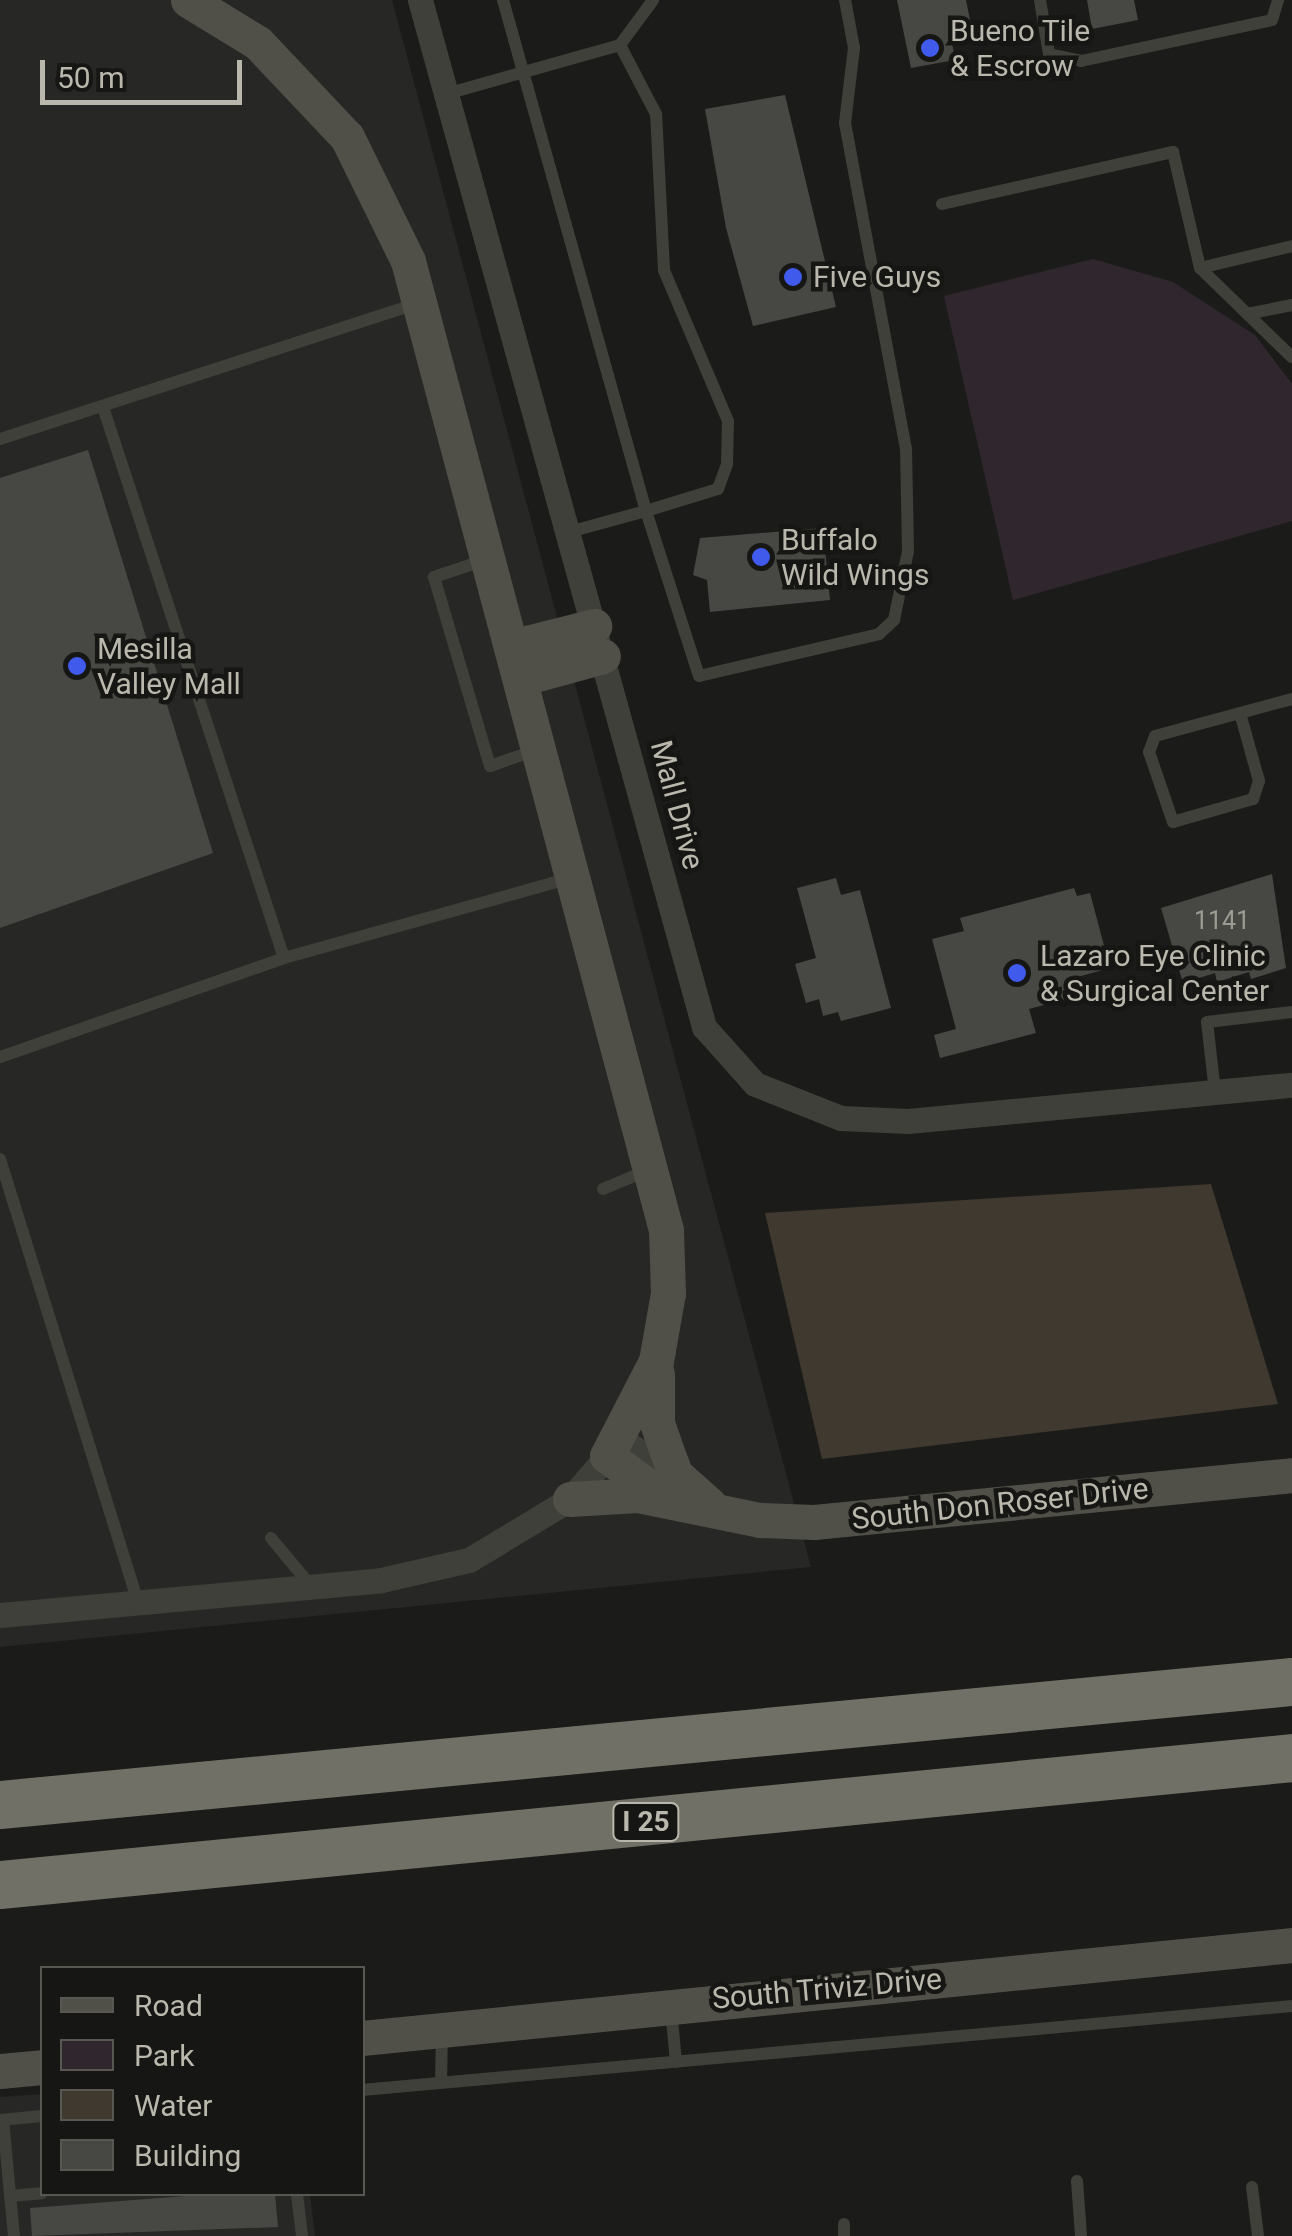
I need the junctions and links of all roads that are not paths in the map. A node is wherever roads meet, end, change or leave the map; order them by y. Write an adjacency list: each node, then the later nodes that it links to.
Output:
1 (188, 0): 14 (street)
2 (420, 0): 10 (street, Mall Drive)
3 (504, 0): 9 (lane)
4 (653, 0): 8 (lane)
5 (845, 0): 20 (lane)
6 (1040, 0): 7 (lane)
7 (1278, 0)
8 (620, 45): 9 (lane); 20 (lane)
9 (524, 72): 10 (lane); 20 (lane)
10 (446, 94): 21 (street, Mall Drive)
11 (942, 204): 13 (lane)
12 (1292, 246): 13 (lane)
13 (1200, 268): 16 (lane)
14 (419, 304): 18 (lane); 22 (street)
15 (1292, 304): 16 (lane)
16 (1248, 314): 17 (lane)
17 (1292, 358)
18 (103, 407): 19 (lane); 29 (lane)
19 (0, 439)
20 (646, 511): 21 (lane)
21 (569, 532): 23 (street, Mall Drive)
22 (488, 559): 24 (street); 27 (lane)
23 (598, 641): 24 (street); 33 (street, Mall Drive)
24 (515, 663): 27 (street)
25 (1292, 700): 26 (lane)
26 (1240, 714): 26 (lane)
27 (538, 749): 28 (street)
28 (572, 877): 29 (lane); 35 (street)
29 (284, 958): 31 (lane)
30 (1292, 1012): 33 (lane)
31 (0, 1057)
32 (1292, 1084): 33 (street, Mall Drive)
33 (1214, 1092)
34 (0, 1159): 44 (lane)
35 (651, 1169): 36 (lane); 37 (street)
36 (602, 1190)
37 (656, 1361): 38 (street); 40 (street)
38 (613, 1447): 40 (street, South Don Roser Drive); 41 (street)
39 (1292, 1475): 40 (street, South Don Roser Drive)
40 (670, 1486): 41 (street)
41 (570, 1499): 43 (street)
42 (271, 1538): 43 (lane)
43 (311, 1586): 44 (street)
44 (138, 1602): 45 (street)
45 (0, 1614)
46 (1292, 1682): 48 (highway)
47 (1292, 1758): 49 (highway, I 25)
48 (0, 1805)
49 (0, 1885)
50 (1292, 1945): 51 (street, South Triviz Drive)
51 (671, 2004): 53 (street, South Triviz Drive); 55 (lane)
52 (1292, 2006): 55 (lane)
53 (442, 2030): 54 (street, South Triviz Drive); 58 (lane)
54 (365, 2038)
55 (676, 2062): 58 (lane)
56 (40, 2068): 57 (street)
57 (0, 2071)
58 (441, 2083): 59 (lane)
59 (365, 2090)
60 (40, 2116): 61 (lane)
61 (2, 2120): 65 (lane)
62 (1077, 2181): 69 (lane)
63 (1252, 2187): 70 (lane)
64 (40, 2193): 65 (lane)
65 (10, 2196): 67 (lane)
66 (297, 2196): 68 (lane)
67 (14, 2236)
68 (302, 2236)
69 (1081, 2236)
70 (1258, 2236)

